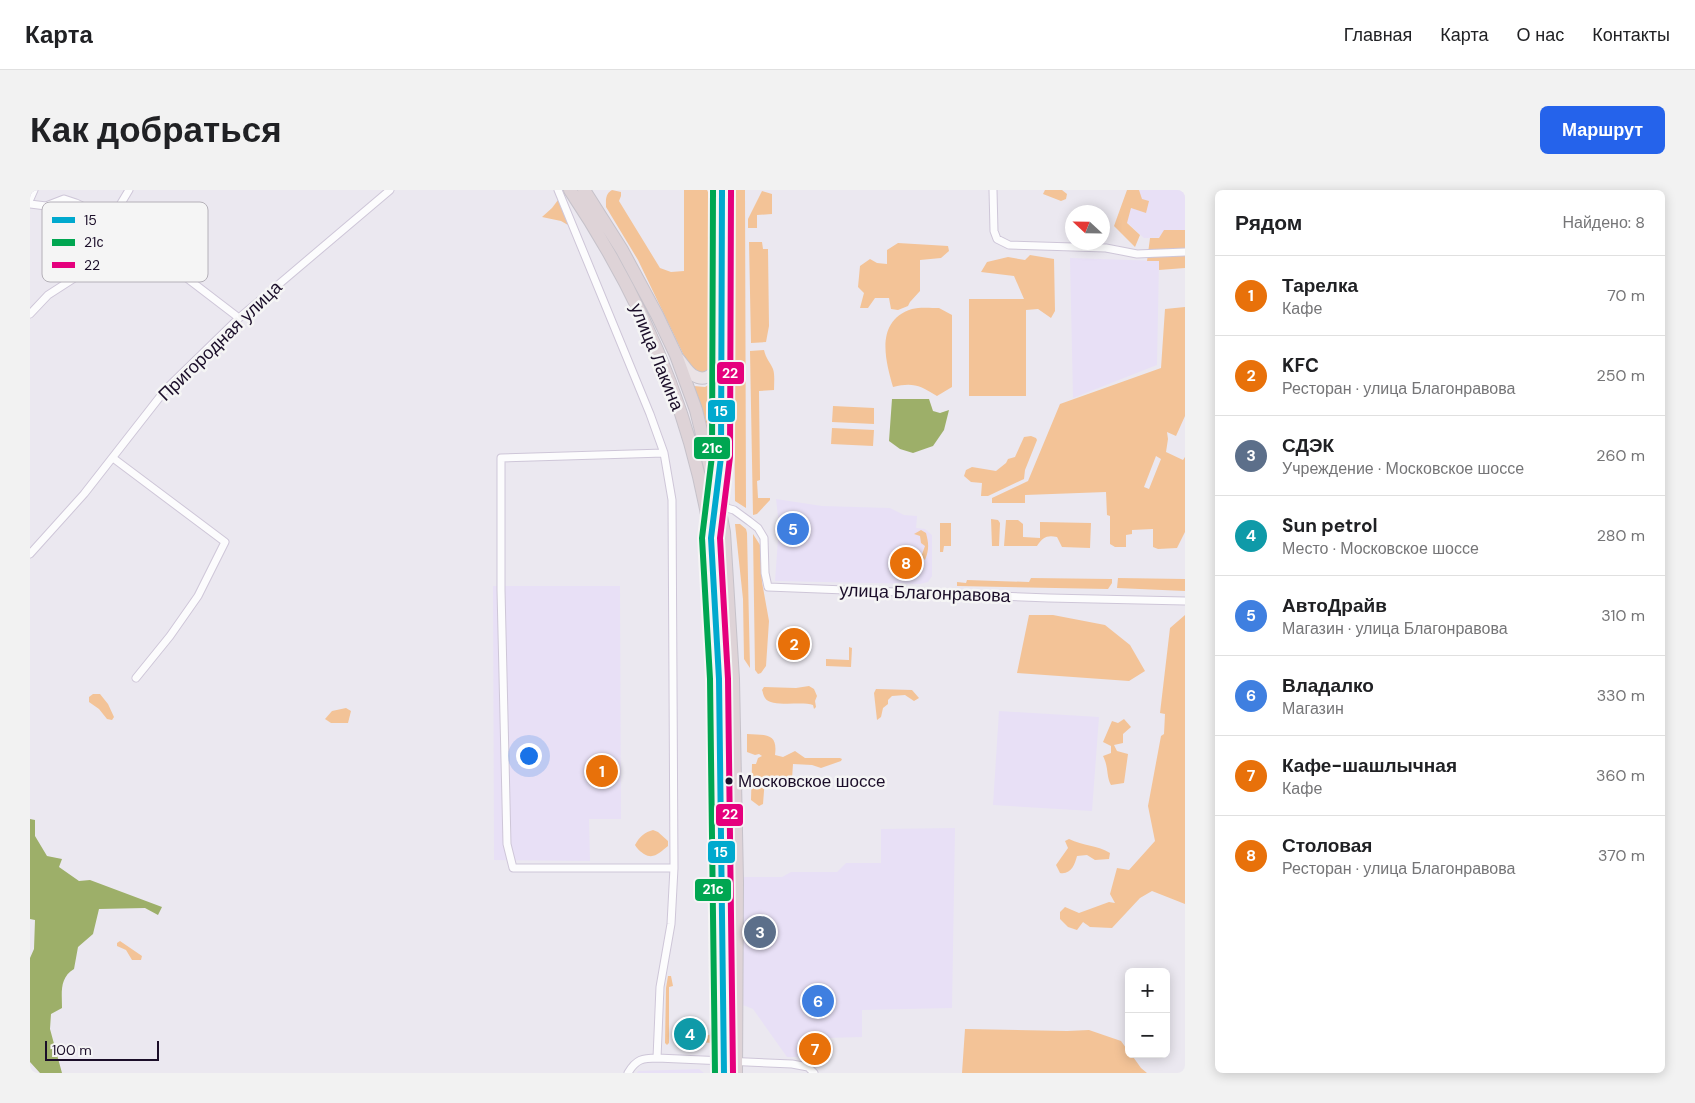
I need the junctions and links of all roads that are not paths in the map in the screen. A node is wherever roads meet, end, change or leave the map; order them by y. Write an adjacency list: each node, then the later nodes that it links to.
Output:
1 (34, 190): 9 (street)
2 (129, 190): 12 (street)
3 (390, 190): 17 (street, Пригородная улица)
4 (558, 190): 21 (street)
5 (570, 190): 20 (highway, улица Лакина)
6 (584, 190): 19 (highway, улица Лакина)
7 (722, 190): 18 (main road)
8 (993, 190): 13 (street)
9 (30, 200)
10 (56, 202): 11 (street)
11 (73, 202)
12 (121, 202)
13 (1185, 252)
14 (68, 282): 16 (street)
15 (192, 282): 17 (street)
16 (30, 314)
17 (239, 318): 23 (street, Пригородная улица)
18 (722, 352): 19 (main road); 22 (main road)
19 (676, 355): 22 (highway, улица Лакина)
20 (690, 448): 22 (main road); 24 (main road); 25 (highway, улица Лакина)
21 (664, 453): 29 (street); 29 (street)
22 (717, 455): 24 (main road); 24 (highway, улица Лакина)
23 (113, 458): 26 (street, Пригородная улица); 28 (street)
24 (719, 506): 25 (main road); 27 (street, улица Благонравова); 31 (highway, улица Лакина)
25 (711, 538): 31 (highway)
26 (30, 554)
27 (1185, 601)
28 (136, 678)
29 (674, 868): 30 (street)
30 (657, 1058): 31 (street); 32 (street)
31 (730, 1067): 33 (street)
32 (628, 1073)
33 (814, 1073)

